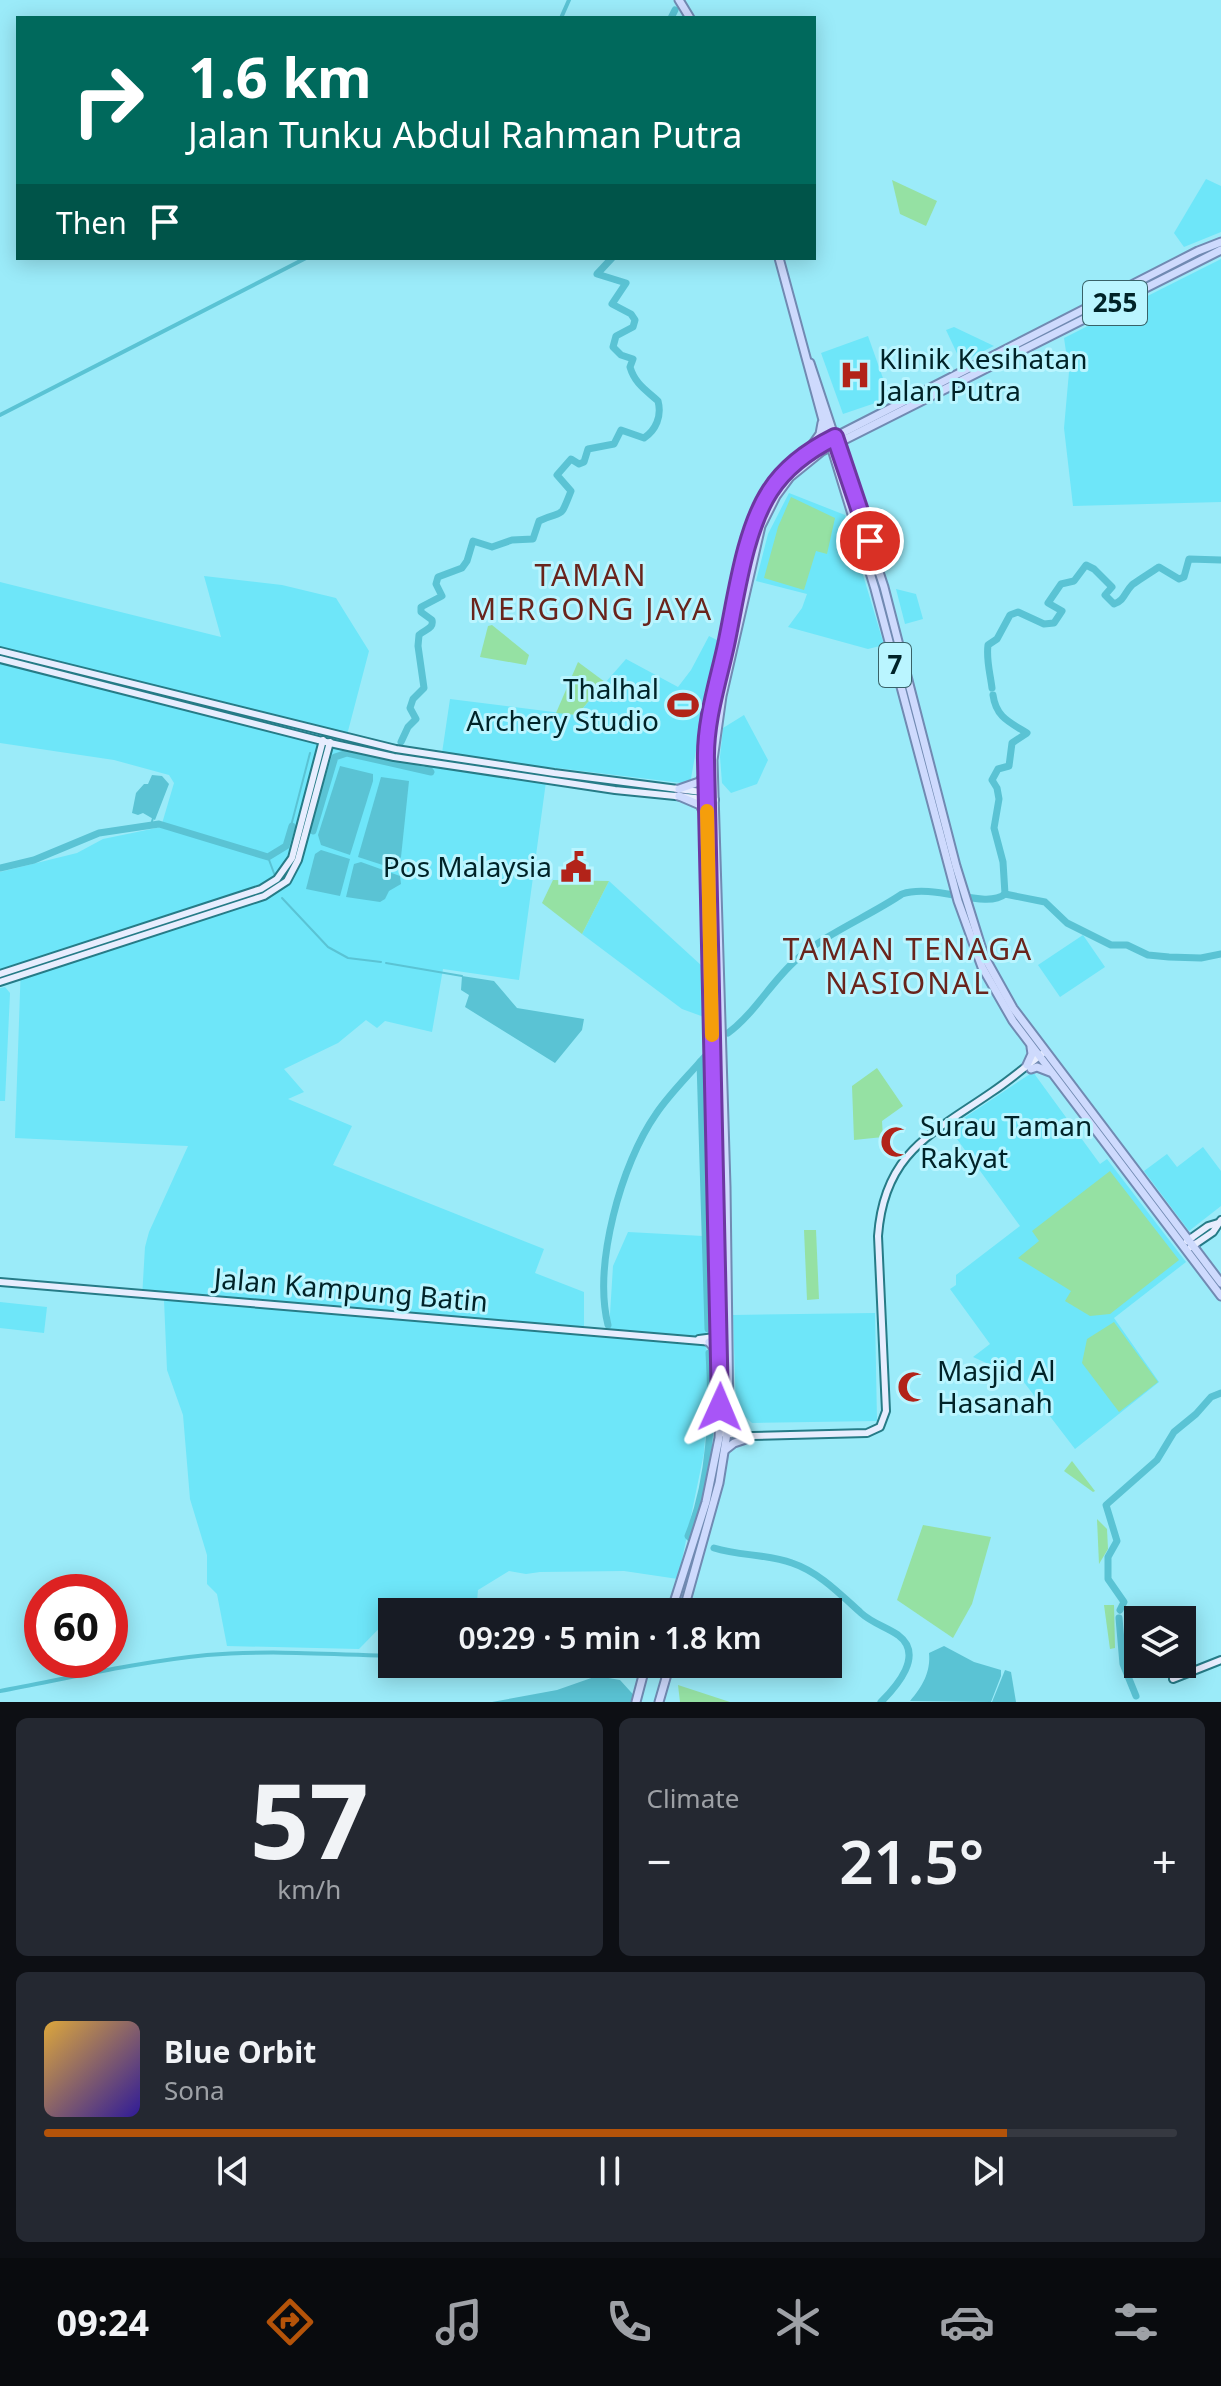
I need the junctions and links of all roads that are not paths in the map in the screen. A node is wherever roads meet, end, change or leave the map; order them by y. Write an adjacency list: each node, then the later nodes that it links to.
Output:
1 (1221, 242): 4 (main road, 255)
2 (1221, 250): 4 (main road, 255)
3 (780, 260): 5 (main road, 7)
4 (970, 367): 6 (main road, 255)
5 (826, 419): 6 (main road); 7 (main road, 7); 8 (main road)
6 (853, 431): 7 (main road, 255); 9 (main road)
7 (833, 441): 8 (main road, 255); 9 (main road, 7)
8 (809, 455): 9 (main road); 14 (main road, 255); 16 (main road, 255)
9 (841, 464): 18 (main road, 7); 18 (main road, 7)
10 (0, 651): 12 (street)
11 (0, 659): 13 (street)
12 (328, 733): 13 (street); 15 (street)
13 (326, 742): 15 (street); 19 (street); 20 (street)
14 (706, 773): 15 (main road); 16 (main road, 255)
15 (679, 793): 16 (street); 17 (main road)
16 (711, 796): 17 (main road, 255); 26 (main road, 255)
17 (707, 825): 25 (main road, 255)
18 (963, 901): 21 (main road, 7); 22 (main road, 7)
19 (0, 974)
20 (0, 982)
21 (1031, 1045): 22 (main road, 7); 23 (main road)
22 (1045, 1056): 23 (street); 24 (main road, 7); 28 (main road, 7)
23 (1027, 1068): 24 (main road); 38 (street)
24 (1055, 1075): 28 (main road, 7)
25 (715, 1154): 26 (main road); 32 (main road, 255)
26 (725, 1154): 33 (main road, 255)
27 (1219, 1222): 28 (street)
28 (1187, 1246): 30 (main road, 7); 31 (main road, 7)
29 (0, 1282): 34 (street, Jalan Kampung Batin)
30 (1221, 1283)
31 (1221, 1296)
32 (720, 1324): 33 (main road, 255); 34 (main road)
33 (724, 1339): 34 (street, Jalan Kampung Batin); 35 (main road, 255); 36 (main road, 255)
34 (710, 1340): 35 (main road)
35 (721, 1357): 37 (main road, 255)
36 (729, 1421): 37 (main road, 255); 38 (main road)
37 (723, 1436): 38 (street); 39 (main road, 255); 40 (main road, 255)
38 (748, 1436): 39 (main road)
39 (725, 1450): 40 (main road, 255)
40 (702, 1531): 41 (main road, 255)
41 (697, 1548): 42 (main road, 255); 43 (main road, 255)
42 (677, 1598)
43 (686, 1598)
44 (1221, 1660): 47 (street)
45 (642, 1678): 48 (main road)
46 (666, 1678): 49 (main road)
47 (1173, 1679)
48 (636, 1702)
49 (659, 1702)

